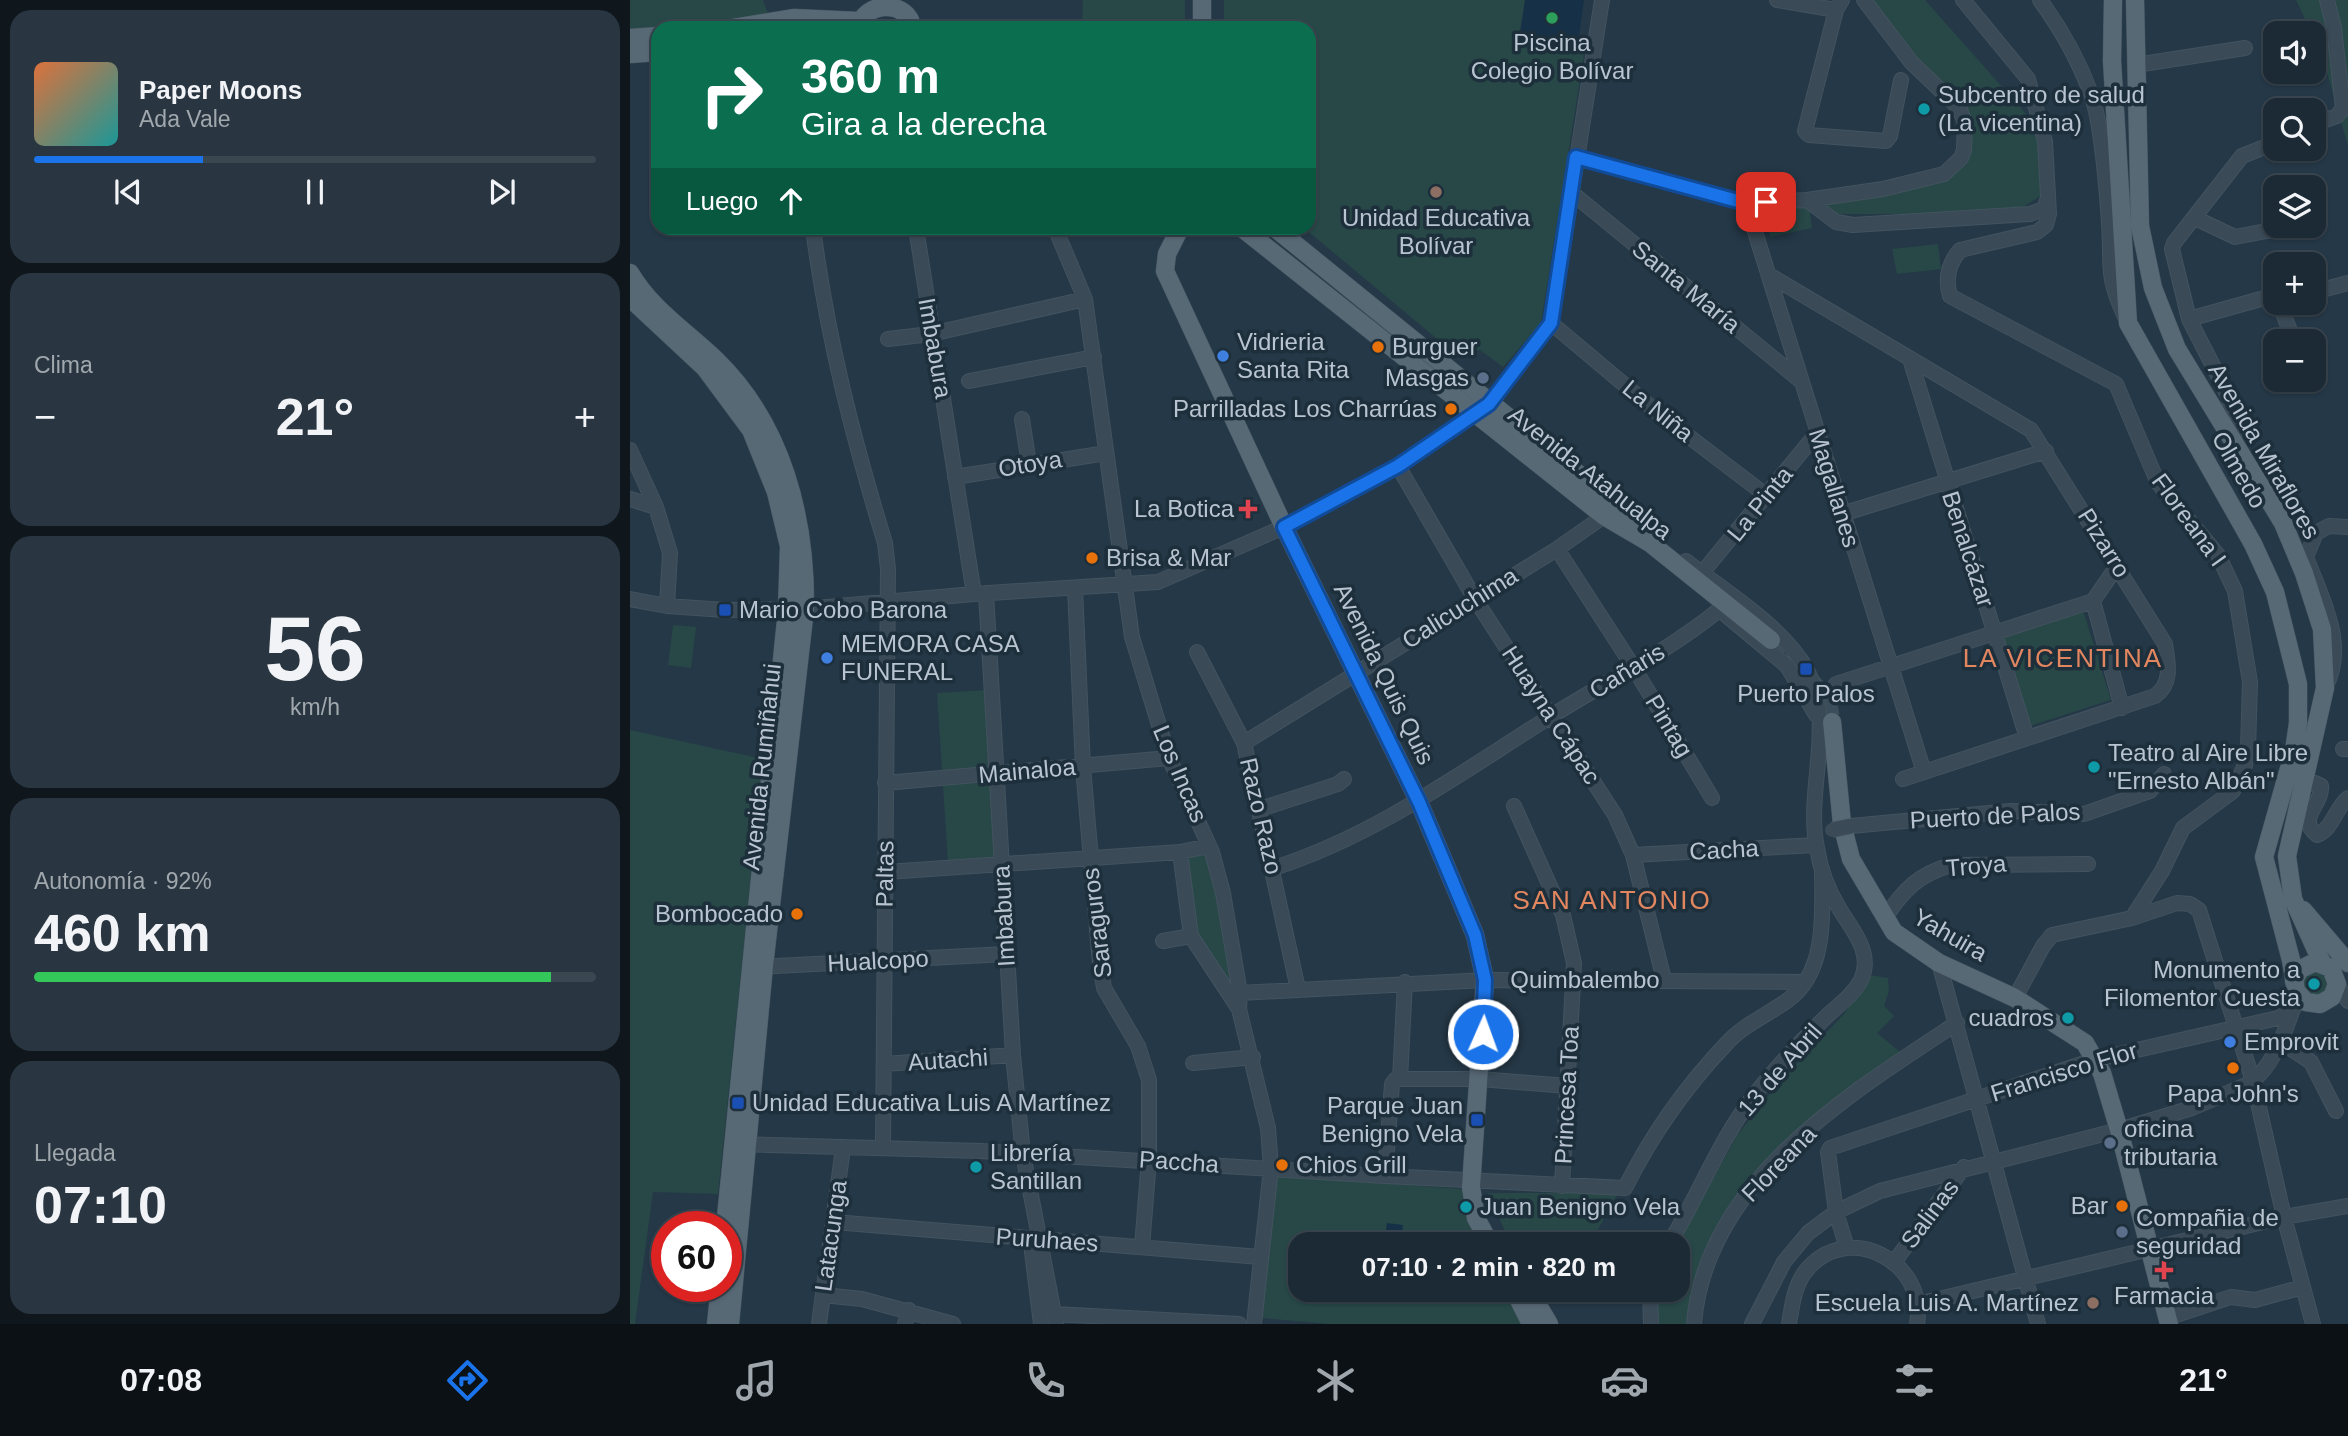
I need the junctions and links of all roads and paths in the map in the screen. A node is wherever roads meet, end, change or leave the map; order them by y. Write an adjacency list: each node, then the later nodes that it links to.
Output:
1 (1202, 0): 14 (main road)
2 (1602, 0): 24 (street)
3 (1777, 0): 10 (street)
4 (1864, 0): 27 (street)
5 (1963, 0): 26 (street, Floreana I)
6 (2040, 0): 46 (street, Olmedo)
7 (2113, 0): 46 (main road)
8 (2135, 0): 20 (main road, Avenida Miraflores)
9 (2327, 0): 22 (street)
10 (1839, 5): 21 (street)
11 (865, 11): 12 (main road); 13 (main road)
12 (776, 21)
13 (910, 21)
14 (1202, 21)
15 (651, 36): 16 (main road)
16 (630, 38)
17 (2245, 48): 20 (street)
18 (651, 52): 19 (main road)
19 (630, 54)
20 (2136, 65): 56 (main road, Avenida Miraflores)
21 (1900, 79)
22 (2326, 120)
23 (2263, 148): 29 (street)
24 (1576, 157): 25 (street); 28 (street)
25 (1572, 193): 45 (street); 52 (street, Santa María)
26 (2049, 193): 27 (street); 124 (street, Floreana I)
27 (1807, 200): 28 (street)
28 (1745, 203): 38 (street, Magallanes)
29 (2195, 218): 30 (street); 44 (street)
30 (2263, 232)
31 (814, 235): 79 (street, Paltas)
32 (917, 235): 47 (street, Imbabura)
33 (1058, 235): 43 (street, Los Incas)
34 (1176, 235): 69 (main road, Avenida Quis Quis)
35 (1251, 235): 53 (main road, Avenida Atahualpa)
36 (1283, 235): 53 (main road, Avenida Atahualpa)
37 (630, 273): 83 (main road, Avenida Rumiñahui)
38 (1769, 275): 50 (street, Pizarro); 52 (street, Magallanes)
39 (2348, 283): 40 (street)
40 (2326, 289)
41 (630, 298): 83 (main road, Avenida Rumiñahui)
42 (2263, 298): 44 (street)
43 (1084, 299): 47 (street); 49 (street, Los Incas)
44 (2189, 319): 56 (street)
45 (1551, 323): 53 (street); 64 (street, La Niña)
46 (2128, 323): 137 (main road, Olmedo)
47 (931, 334): 48 (street); 62 (street, Imbabura)
48 (888, 339)
49 (1094, 357): 51 (street); 59 (street, Los Incas)
50 (1910, 359): 58 (street, Pizarro); 63 (street, Benalcázar)
51 (969, 381)
52 (1801, 381): 55 (street, Magallanes)
53 (1482, 409): 61 (street); 67 (main road, Avenida Atahualpa)
54 (1022, 419): 60 (street)
55 (1817, 433): 64 (street, La Pinta); 68 (street, Magallanes)
56 (2235, 444): 91 (main road, Avenida Miraflores)
57 (630, 450): 66 (street)
58 (2046, 451): 63 (street); 72 (street, Pizarro)
59 (1106, 453): 60 (street, Otoya); 74 (street, Los Incas)
60 (1029, 464): 62 (street, Otoya)
61 (1398, 466): 69 (street); 78 (street, Huayna Cápac)
62 (955, 477): 76 (street, Imbabura)
63 (1947, 482): 68 (street); 84 (street, Benalcázar)
64 (1767, 496): 73 (street, La Pinta)
65 (630, 499): 66 (street)
66 (656, 507): 81 (street)
67 (1611, 514): 71 (street, Calicuchima); 73 (street, Avenida Atahualpa); 82 (street, Avenida Atahualpa); 85 (main road)
68 (1842, 514): 87 (street, Magallanes)
69 (1284, 527): 74 (street); 89 (main road, Avenida Quis Quis)
70 (2348, 527): 91 (street)
71 (1557, 549): 78 (street, Calicuchima); 88 (street, Pintag)
72 (2117, 566): 80 (street); 92 (street, Pizarro)
73 (1702, 573): 94 (street, Avenida Atahualpa)
74 (1123, 584): 75 (street); 97 (street, Los Incas)
75 (1074, 588): 76 (street); 98 (street, Saraguros)
76 (980, 593): 79 (street); 100 (street, Imbabura)
77 (630, 599): 81 (street)
78 (1475, 599): 89 (street, Calicuchima); 93 (street, Huayna Cápac)
79 (890, 601): 83 (street); 104 (street, Paltas)
80 (2093, 601): 84 (street); 92 (street)
81 (667, 606): 83 (street)
82 (1720, 609): 88 (street, Cañaris); 94 (street, Avenida Atahualpa)
83 (796, 610): 131 (main road, Avenida Rumiñahui)
84 (1995, 631): 87 (street); 95 (street, Benalcázar)
85 (1771, 639)
86 (1197, 652): 96 (street, Razo Razo)
87 (1890, 665): 90 (street); 99 (street, Magallanes)
88 (1634, 667): 93 (street, Cañaris); 106 (street, Pintag)
89 (1355, 672): 96 (street, Calicuchima); 108 (main road, Avenida Quis Quis)
90 (1836, 684)
91 (2325, 688): 105 (main road, Avenida Miraflores)
92 (2122, 708): 95 (street, Pizarro)
93 (1553, 715): 108 (street, Cañaris); 115 (street, Huayna Cápac)
94 (1825, 723): 111 (street, Avenida Atahualpa); 123 (main road, Yahuira)
95 (2027, 738): 99 (street, Pizarro)
96 (1244, 743): 110 (street, Razo Razo)
97 (1169, 758): 98 (street, Mainaloa); 113 (street, Los Incas)
98 (1083, 767): 100 (street, Mainaloa); 116 (street, Saraguros)
99 (1924, 772): 103 (street, Pizarro)
100 (997, 774): 104 (street, Mainaloa); 117 (street, Imbabura)
101 (2164, 774): 111 (street, Puerto de Palos, bridge)
102 (1344, 779): 110 (street)
103 (1903, 779)
104 (885, 783): 121 (street, Paltas)
105 (2305, 785): 107 (street); 122 (main road, Avenida Miraflores)
106 (1712, 798)
107 (2348, 798)
108 (1419, 802): 119 (street, Cañaris); 135 (main road, Avenida Quis Quis)
109 (1514, 806): 133 (street, Princesa Toa)
110 (1260, 809): 119 (street, Razo Razo)
111 (1815, 825): 112 (street, Avenida Atahualpa)
112 (1816, 845): 115 (street, Cacha); 120 (street, Avenida Atahualpa)
113 (1209, 846): 114 (street); 141 (street, Los Incas)
114 (1180, 852): 116 (street); 125 (street)
115 (1633, 855): 136 (street, Huayna Cápac)
116 (1089, 857): 117 (street); 165 (street, Saraguros)
117 (1002, 863): 121 (street); 127 (street, Imbabura)
118 (2088, 864): 123 (street, Troya)
119 (1274, 867): 140 (street, Razo Razo)
120 (1822, 869): 134 (street, Avenida Atahualpa); 139 (street)
121 (886, 872): 128 (street, Paltas)
122 (2293, 900): 130 (main road); 132 (main road, Avenida Miraflores)
123 (1885, 918): 129 (main road, Yahuira)
124 (2132, 918): 142 (street); 147 (street)
125 (1191, 936): 126 (street); 145 (street)
126 (1163, 941)
127 (1006, 954): 128 (street, Hualcopo); 149 (street, Imbabura)
128 (883, 962): 131 (street, Hualcopo); 153 (street, Paltas)
129 (1939, 963): 142 (main road, Yahuira); 146 (street)
130 (2348, 963)
131 (758, 967): 161 (main road, Avenida Rumiñahui)
132 (2336, 974): 137 (main road); 143 (street); 144 (main road)
133 (1574, 978): 135 (street, Quimbalembo); 136 (street, Quimbalembo); 157 (street, Princesa Toa)
134 (1862, 978): 179 (street, 13 de Abril)
135 (1485, 980): 138 (street, Quimbalembo); 155 (main road, Avenida Quis Quis)
136 (1664, 980): 139 (street, Quimbalembo)
137 (2294, 981): 144 (main road)
138 (1405, 982): 140 (street, Quimbalembo); 154 (street)
139 (1804, 982): 171 (street, Paccha)
140 (1298, 989): 141 (street, Quimbalembo)
141 (1240, 993): 145 (street, Los Incas)
142 (2015, 998): 151 (main road, Yahuira)
143 (2348, 1000)
144 (2298, 1004): 147 (street, Francisco Flor); 148 (street)
145 (1239, 1009): 150 (street, Los Incas)
146 (1957, 1023): 158 (street); 209 (street, Floreana)
147 (2235, 1027): 151 (street, Francisco Flor); 156 (street)
148 (2281, 1042): 156 (street); 159 (street)
149 (1013, 1055): 153 (street, Autachi); 164 (street, Imbabura)
150 (1253, 1057): 152 (street); 168 (street, Los Incas)
151 (2093, 1060): 158 (street, Francisco Flor); 160 (main road)
152 (1193, 1063)
153 (884, 1064): 162 (street, Paltas)
154 (1398, 1079): 155 (street); 170 (street)
155 (1480, 1079): 157 (street); 169 (main road, Avenida Quis Quis)
156 (2253, 1081): 160 (street); 175 (street)
157 (1567, 1086): 171 (street, Princesa Toa)
158 (1976, 1098): 166 (street); 174 (street, Francisco Flor)
159 (2336, 1111)
160 (2115, 1130): 166 (street); 183 (main road)
161 (741, 1144): 163 (street, Paccha); 173 (main road, Avenida Rumiñahui); 200 (main road, Avenida Rumiñahui)
162 (883, 1147): 163 (street, Paccha); 164 (street, Paccha)
163 (843, 1148): 176 (street, Latacunga)
164 (1023, 1154): 165 (street, Paccha); 180 (street, Imbabura)
165 (1149, 1159): 168 (street, Paccha); 181 (street, Saraguros)
166 (1994, 1164): 167 (street); 188 (street)
167 (1964, 1167): 174 (street); 185 (street, Salinas)
168 (1271, 1168): 170 (street, Paccha); 184 (street, Los Incas)
169 (1474, 1174): 170 (street, Paccha); 171 (street, Paccha); 177 (main road, Avenida Quis Quis); 178 (main road, Avenida Quis Quis)
170 (1385, 1177)
171 (1562, 1186)
172 (2348, 1206): 175 (street)
173 (728, 1211)
174 (1836, 1212): 182 (street); 186 (street)
175 (2284, 1217): 183 (street); 189 (street)
176 (834, 1222): 180 (street, Puruhaes); 190 (street, Latacunga)
177 (1484, 1232)
178 (1496, 1232)
179 (1675, 1232)
180 (1037, 1238): 181 (street, Puruhaes); 197 (street, Imbabura); 203 (street, Imbabura)
181 (1142, 1247): 184 (street, Puruhaes)
182 (1847, 1248): 185 (street); 187 (street)
183 (2146, 1249): 188 (street); 198 (main road)
184 (1260, 1256): 205 (street, Los Incas)
185 (1895, 1261): 195 (street)
186 (1784, 1262): 187 (street); 210 (street)
187 (1805, 1272): 211 (street)
188 (2025, 1278): 195 (street); 213 (street)
189 (2303, 1287): 198 (street); 214 (street)
190 (823, 1294): 196 (street); 201 (street, Latacunga)
191 (718, 1302): 199 (main road)
192 (1520, 1302): 206 (main road)
193 (1536, 1302): 207 (main road)
194 (1650, 1302): 208 (street)
195 (1918, 1304): 212 (street)
196 (907, 1317): 202 (street)
197 (1055, 1319): 204 (street)
198 (2166, 1322)
199 (716, 1324)
200 (730, 1324)
201 (819, 1324)
202 (953, 1324)
203 (1041, 1324)
204 (1239, 1324)
205 (1254, 1324)
206 (1531, 1324)
207 (1549, 1324)
208 (1651, 1324)
209 (1694, 1324)
210 (1752, 1324)
211 (1789, 1324)
212 (1917, 1324)
213 (2038, 1324)
214 (2313, 1324)

